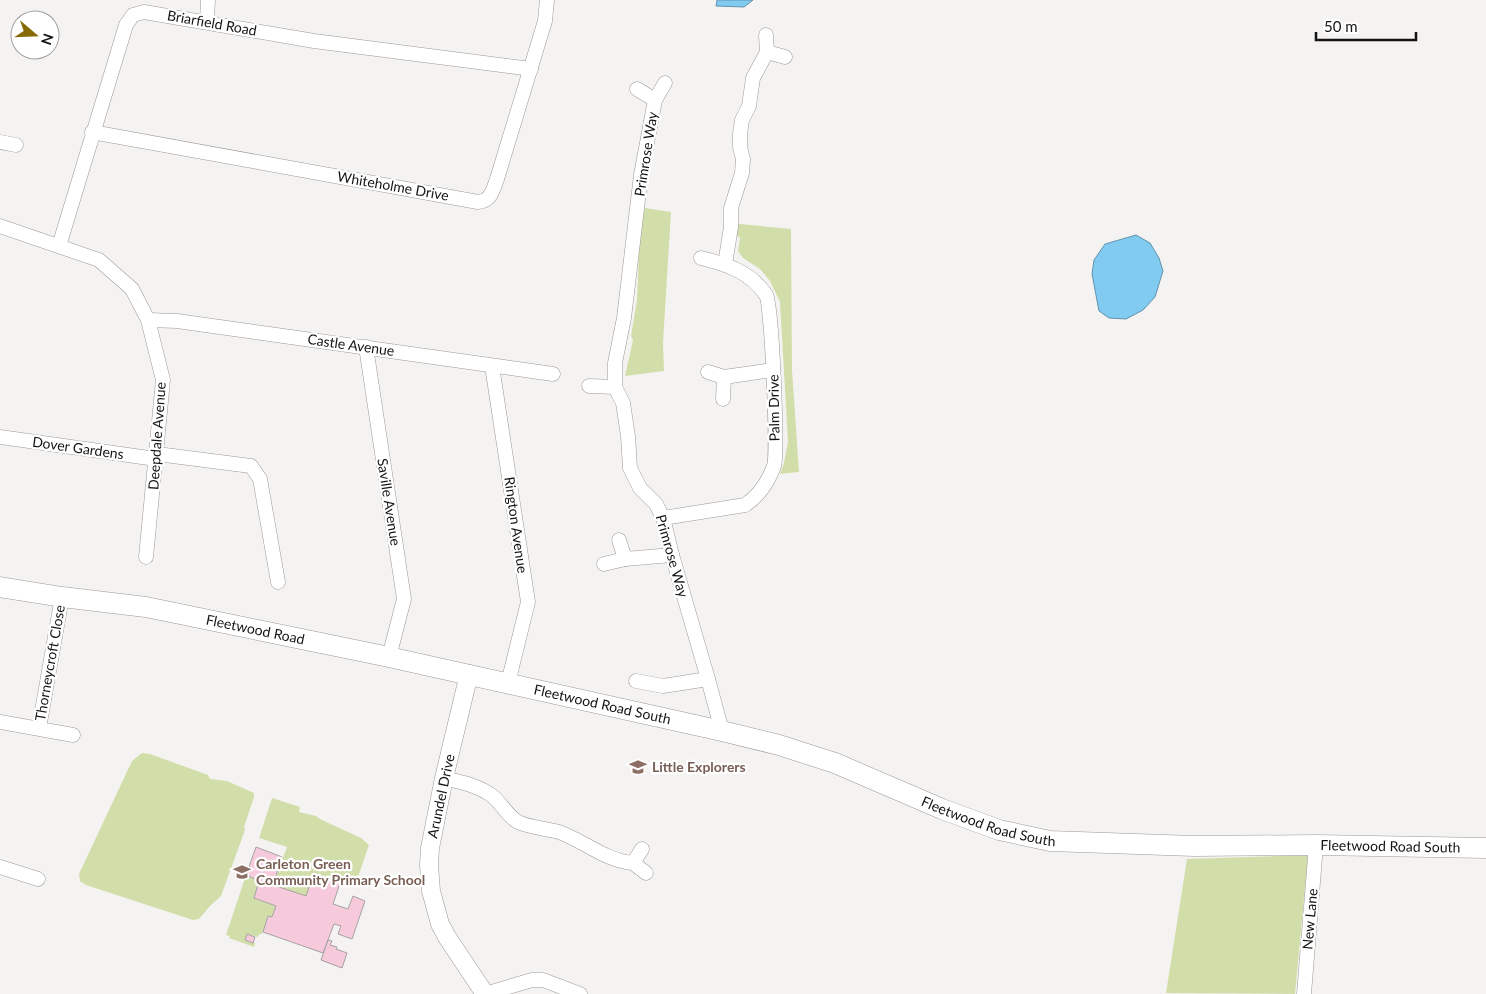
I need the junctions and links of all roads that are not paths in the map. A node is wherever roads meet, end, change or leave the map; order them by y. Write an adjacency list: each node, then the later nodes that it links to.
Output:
1 (208, 0): 3 (street)
2 (547, 0): 7 (street, Whiteholme Drive)
3 (207, 22): 7 (street, Briarfield Road); 11 (street, Briarfield Road)
4 (766, 35): 5 (street)
5 (767, 52): 6 (street); 17 (street)
6 (785, 57)
7 (531, 69): 11 (street, Whiteholme Drive)
8 (665, 83): 10 (street, Primrose Way)
9 (637, 89): 10 (street, Primrose Way)
10 (655, 100): 26 (street, Primrose Way)
11 (92, 132): 15 (street, Briarfield Road)
12 (0, 142): 13 (street)
13 (16, 145)
14 (0, 226): 15 (street, Deepdale Avenue)
15 (59, 246): 18 (street, Deepdale Avenue)
16 (701, 258): 17 (street, Palm Drive)
17 (725, 264): 21 (street, Palm Drive)
18 (148, 320): 19 (street, Castle Avenue); 29 (street, Deepdale Avenue)
19 (366, 347): 20 (street, Castle Avenue); 39 (street, Saville Avenue)
20 (492, 366): 23 (street, Castle Avenue); 43 (street, Rington Avenue)
21 (773, 370): 24 (street); 30 (street, Palm Drive)
22 (708, 372): 24 (street)
23 (553, 374)
24 (724, 377): 27 (street)
25 (589, 386): 26 (street)
26 (615, 387): 30 (street, Primrose Way)
27 (723, 399)
28 (0, 437): 29 (street, Dover Gardens)
29 (157, 456): 33 (street, Deepdale Avenue); 36 (street, Dover Gardens)
30 (663, 518): 32 (street, Primrose Way)
31 (619, 540): 34 (street)
32 (672, 555): 34 (street); 41 (street, Primrose Way)
33 (146, 557)
34 (625, 559): 35 (street)
35 (604, 564)
36 (278, 582)
37 (0, 587): 38 (main road, Fleetwood Road)
38 (62, 597): 39 (main road, Fleetwood Road); 45 (street, Thorneycroft Close)
39 (389, 656): 40 (main road, Fleetwood Road)
40 (469, 674): 43 (main road, Fleetwood Road); 48 (street, Arundel Drive)
41 (708, 679): 42 (street); 46 (street, Primrose Way)
42 (636, 681)
43 (508, 682): 46 (main road, Fleetwood Road South)
44 (0, 722): 45 (street, Thorneycroft Close)
45 (39, 728): 47 (street, Thorneycroft Close)
46 (722, 731): 49 (main road, Fleetwood Road South)
47 (73, 735)
48 (444, 778): 52 (street); 56 (street, Arundel Drive)
49 (1316, 845): 50 (main road, Fleetwood Road South); 58 (street, New Lane)
50 (1486, 848)
51 (642, 849): 52 (street)
52 (633, 863): 54 (street)
53 (0, 867): 55 (street)
54 (646, 873)
55 (38, 879)
56 (485, 994): 57 (street)
57 (580, 994)
58 (1304, 994)

